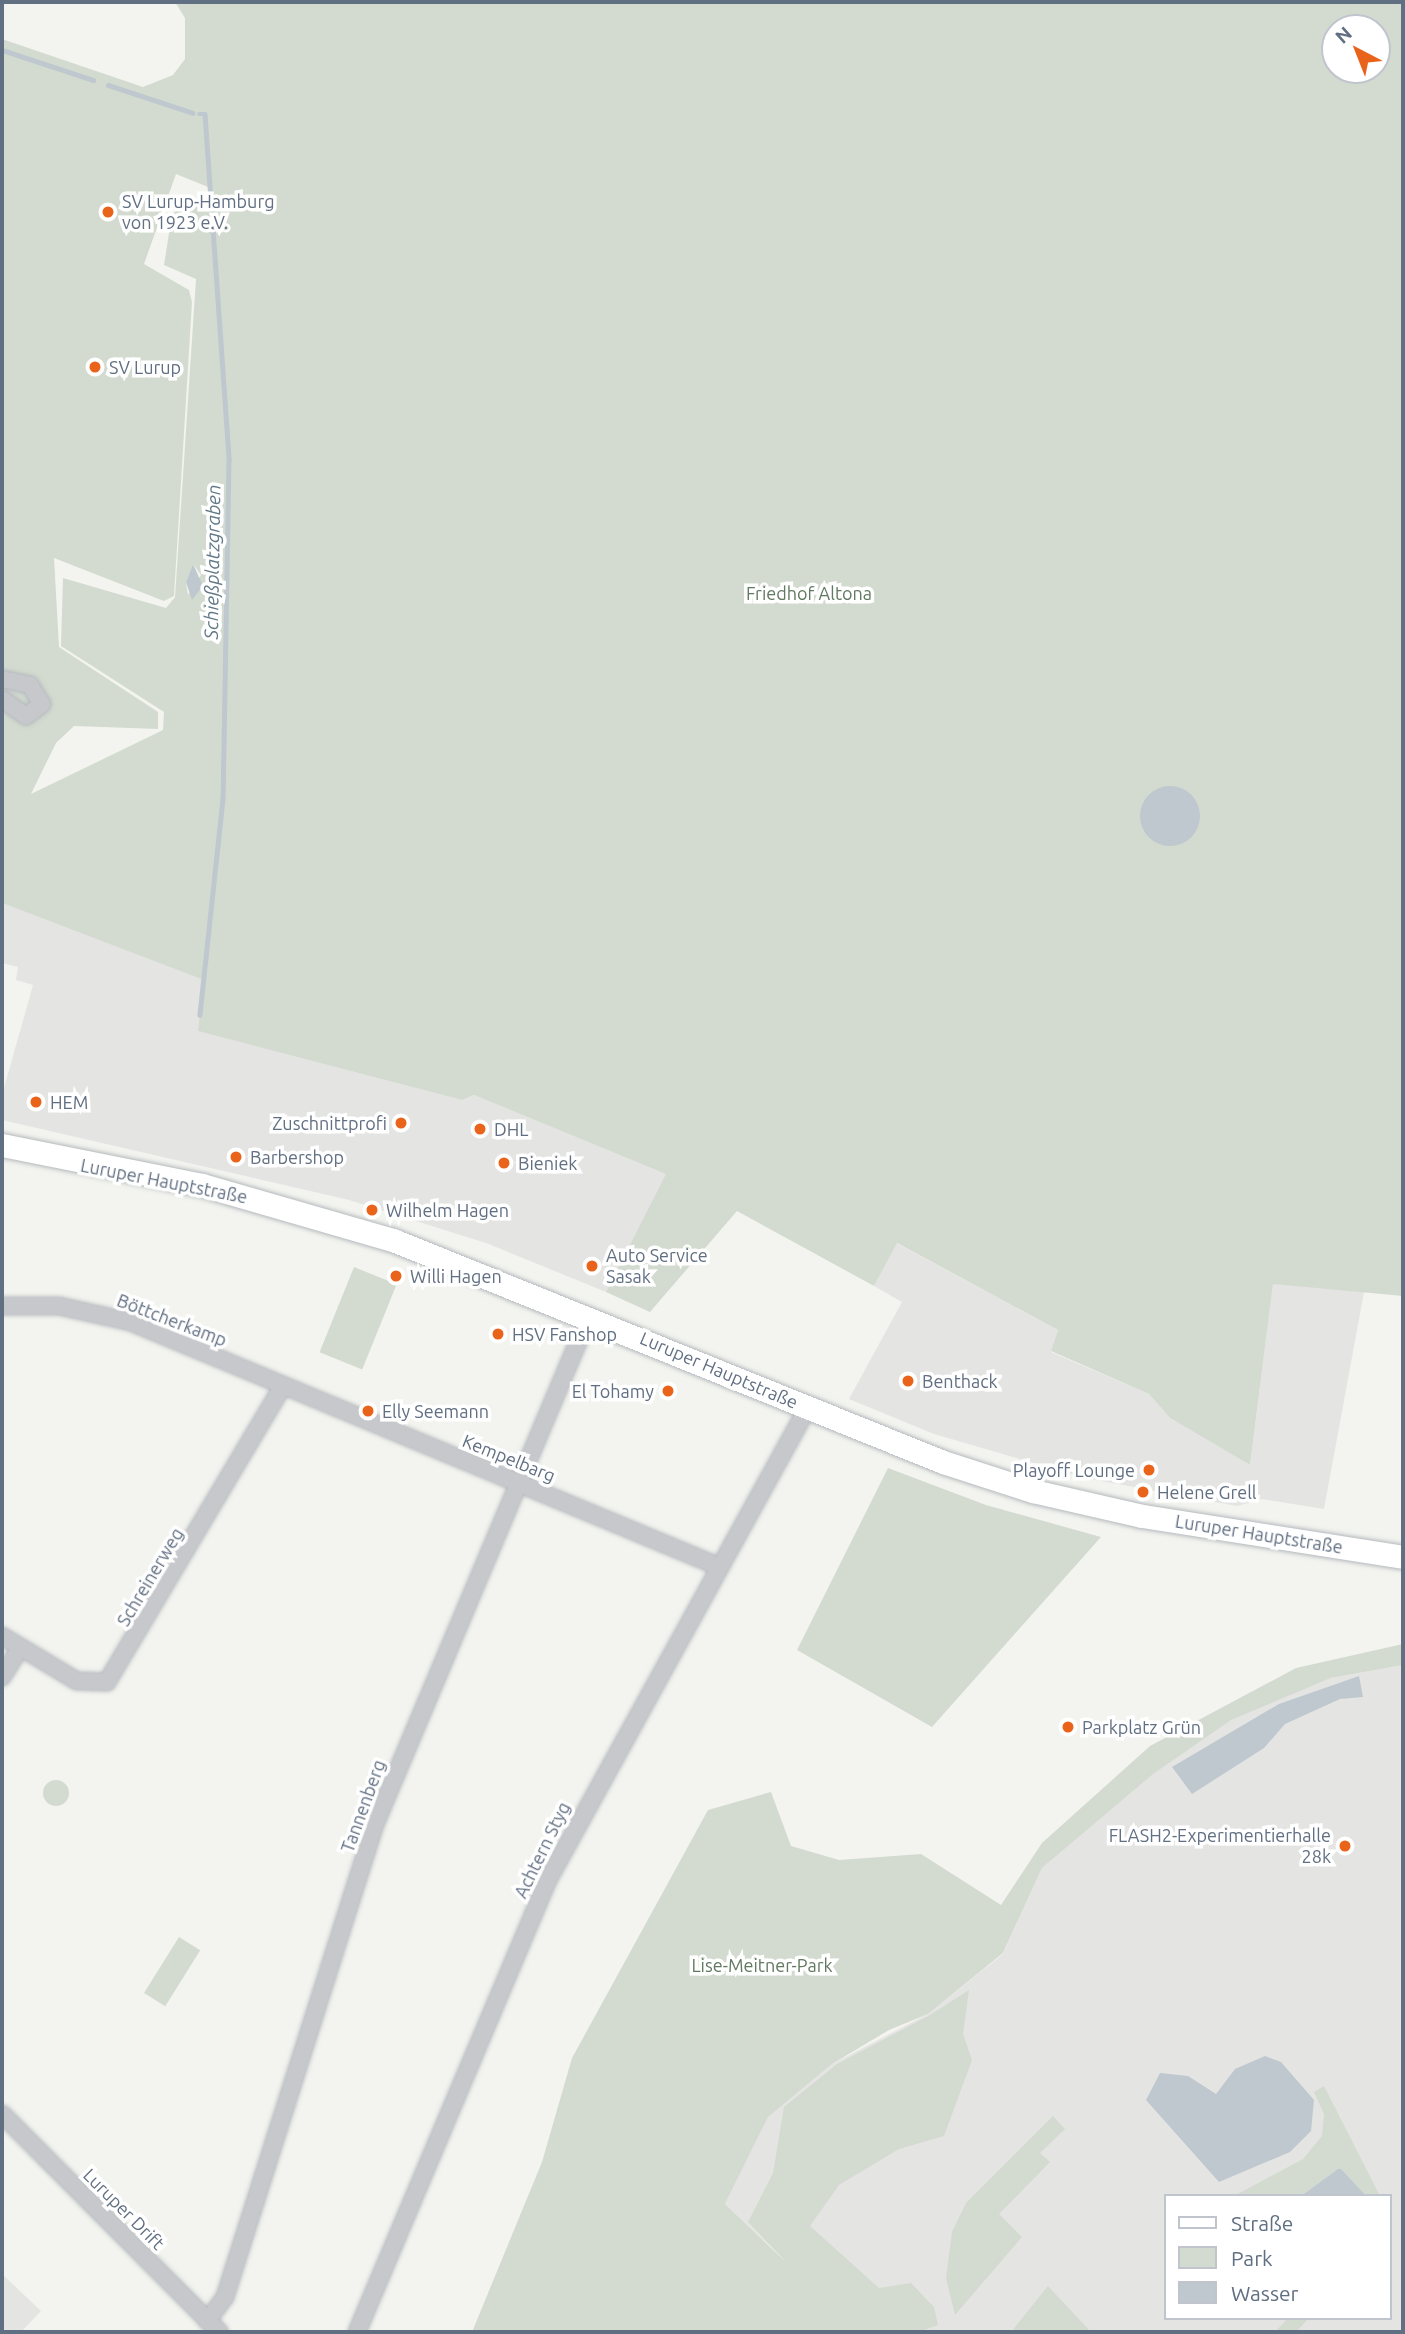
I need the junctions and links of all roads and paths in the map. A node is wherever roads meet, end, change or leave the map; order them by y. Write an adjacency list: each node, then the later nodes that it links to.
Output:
1 (2, 678): 2 (street)
2 (2, 699)
3 (2, 1144): 5 (main road, Luruper Hauptstraße)
4 (2, 1306): 6 (street, Böttcherkamp)
5 (589, 1316): 7 (main road, Luruper Hauptstraße); 8 (street, Tannenberg)
6 (283, 1386): 8 (street, Kempelbarg); 12 (street, Schreinerweg)
7 (808, 1407): 9 (main road, Luruper Hauptstraße); 10 (street, Achtern Styg)
8 (519, 1482): 10 (street, Kempelbarg); 15 (street, Tannenberg)
9 (1403, 1557)
10 (720, 1567): 16 (street, Achtern Styg)
11 (2, 1636): 12 (street, Schreinerweg)
12 (20, 1648): 13 (street)
13 (2, 1677)
14 (2, 2114): 15 (street, Luruper Drift)
15 (213, 2326)
16 (357, 2332)

